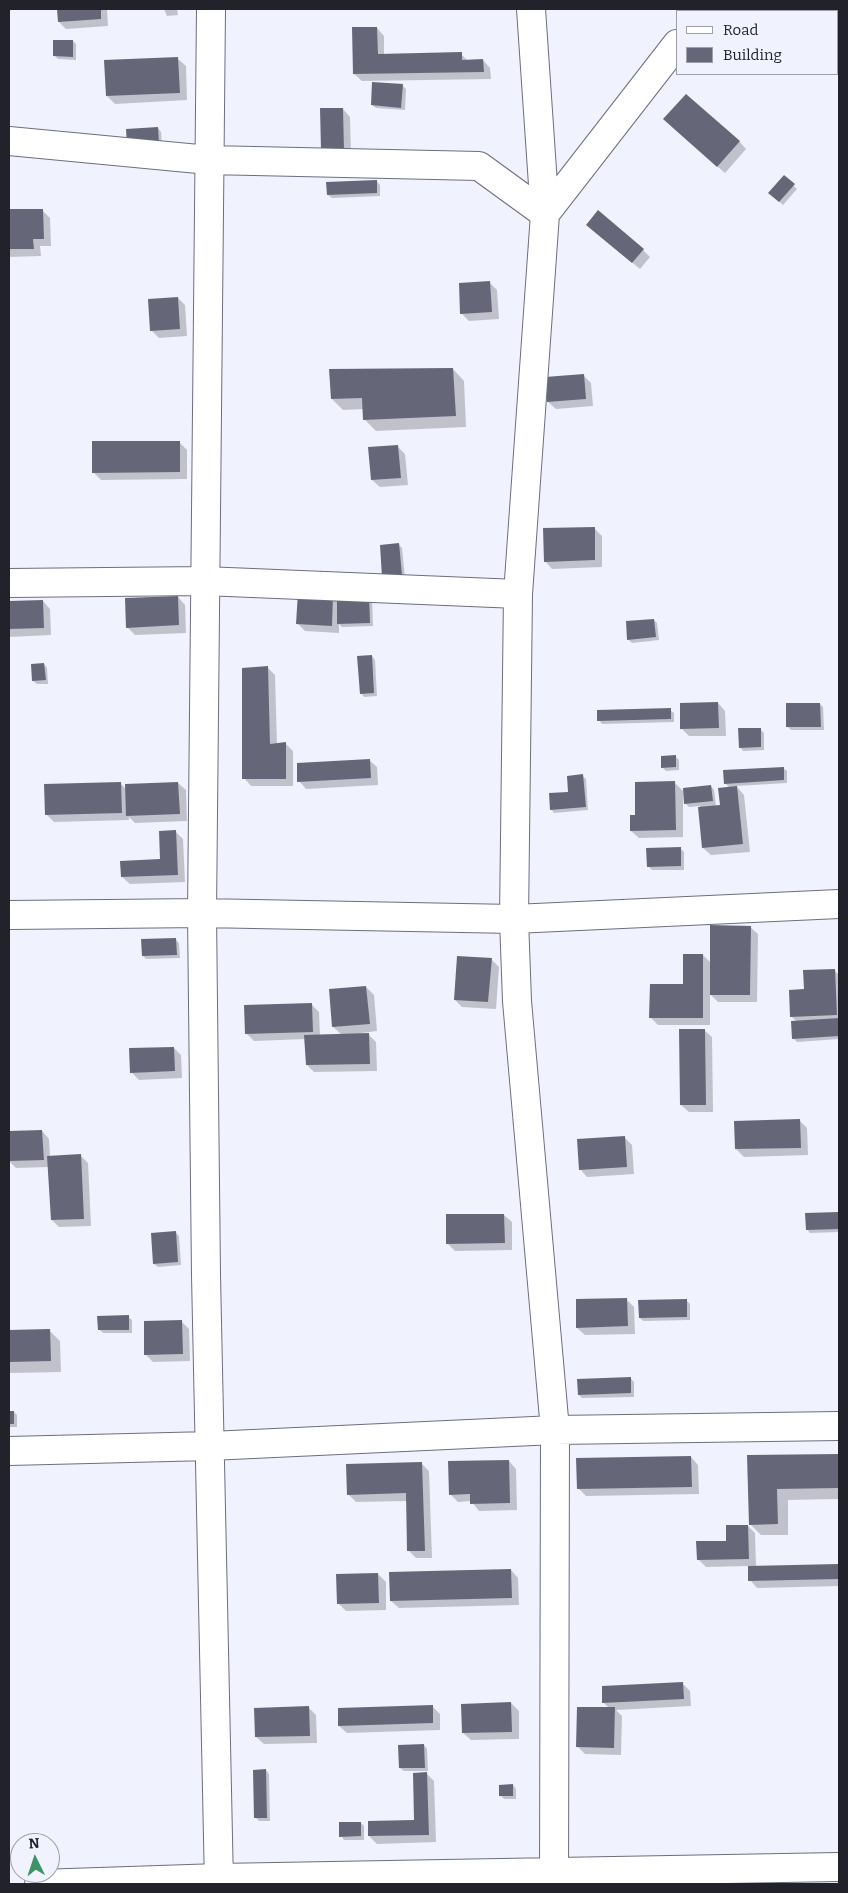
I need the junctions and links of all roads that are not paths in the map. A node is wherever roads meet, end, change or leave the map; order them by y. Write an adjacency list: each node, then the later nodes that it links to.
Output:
1 (211, 9): 5 (street)
2 (531, 9): 6 (street)
3 (676, 45): 6 (street)
4 (9, 141): 5 (street)
5 (209, 160): 6 (street); 7 (street)
6 (545, 214): 9 (street)
7 (204, 581): 8 (street); 9 (street); 11 (street)
8 (9, 583)
9 (518, 594): 13 (street)
10 (839, 904): 13 (street)
11 (202, 913): 12 (street); 13 (street); 16 (street)
12 (9, 915)
13 (514, 919): 15 (street)
14 (839, 1426): 15 (street)
15 (555, 1430): 16 (street); 19 (street)
16 (210, 1446): 17 (street); 20 (street)
17 (9, 1451)
18 (839, 1867): 19 (street)
19 (554, 1878): 20 (street)
20 (219, 1881): 21 (street)
21 (39, 1884)

